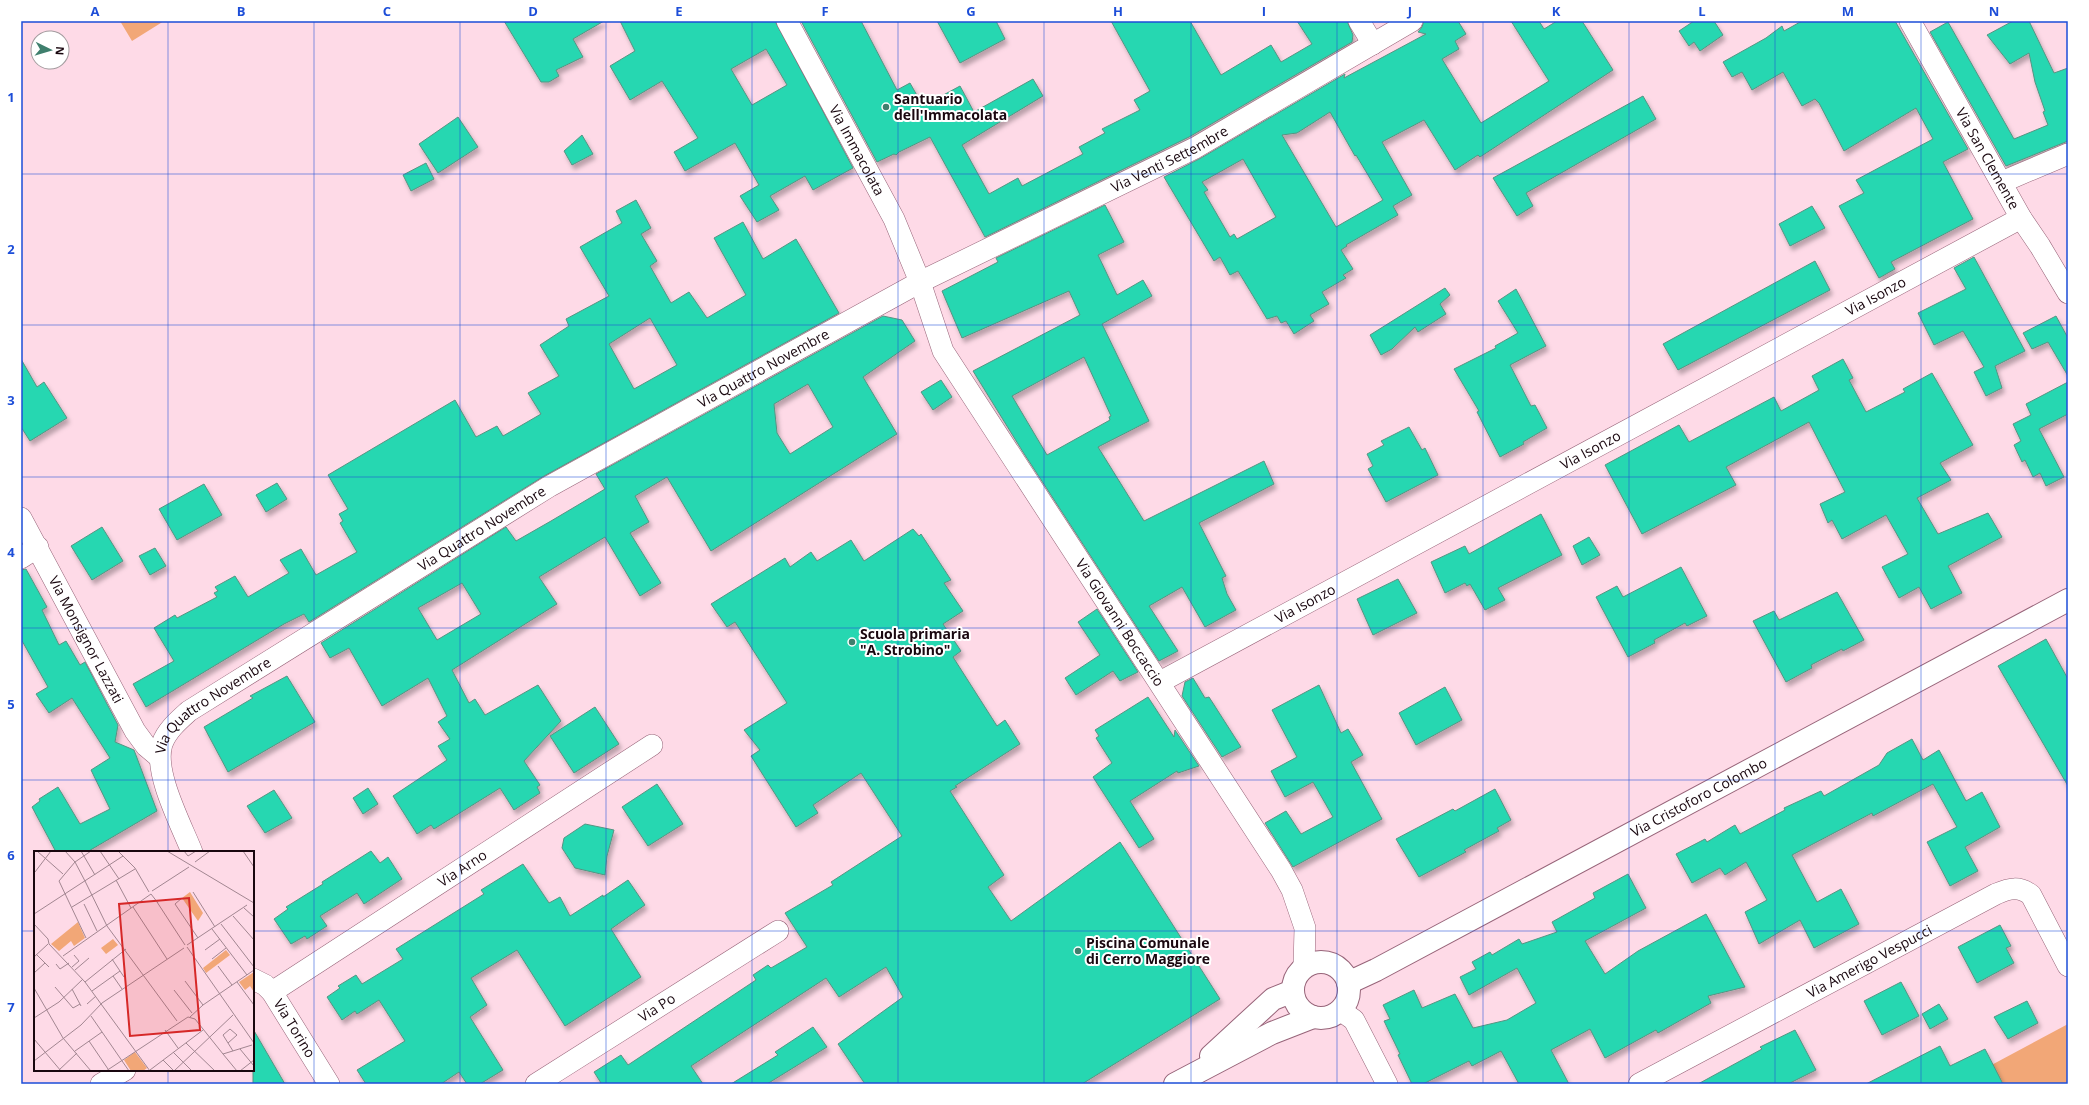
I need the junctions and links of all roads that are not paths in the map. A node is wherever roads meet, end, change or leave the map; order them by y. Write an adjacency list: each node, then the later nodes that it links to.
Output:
1 (787, 21): 9 (street, Via Immacolata)
2 (1359, 21): 5 (street)
3 (1412, 21): 5 (street, Via Venti Settembre)
4 (1910, 21): 7 (street, Via San Clemente)
5 (1373, 44): 9 (street, Via Venti Settembre)
6 (2068, 154): 7 (street)
7 (2002, 182): 8 (street, Via San Clemente)
8 (2021, 218): 10 (street, Via San Clemente); 15 (street, Via Isonzo)
9 (920, 282): 15 (street, Via Giovanni Boccaccio); 17 (street, Via Quattro Novembre)
10 (2068, 293)
11 (21, 518): 12 (street, Via Monsignor Lazzati)
12 (29, 552): 17 (street, Via Monsignor Lazzati)
13 (2068, 594): 14 (street, Via Cristoforo Colombo)
14 (2058, 604): 23 (street, Via Cristoforo Colombo)
15 (1160, 682): 21 (street, Via Giovanni Boccaccio)
16 (652, 745): 25 (street, Via Arno)
17 (159, 757): 18 (street, Via Quattro Novembre)
18 (192, 851)
19 (778, 931): 32 (street, Via Po)
20 (2068, 966): 34 (street, Via Amerigo Vespucci)
21 (1304, 967): 23 (street); 24 (street)
22 (254, 980): 25 (street, Via Torino)
23 (1348, 983): 26 (street)
24 (1293, 991): 27 (street); 29 (street)
25 (272, 992): 31 (street, Via Torino)
26 (1340, 1010): 27 (street); 33 (street)
27 (1313, 1017): 29 (street)
28 (123, 1071): 30 (street)
29 (1182, 1080)
30 (101, 1084)
31 (329, 1084)
32 (536, 1084)
33 (1386, 1084)
34 (1640, 1084)

